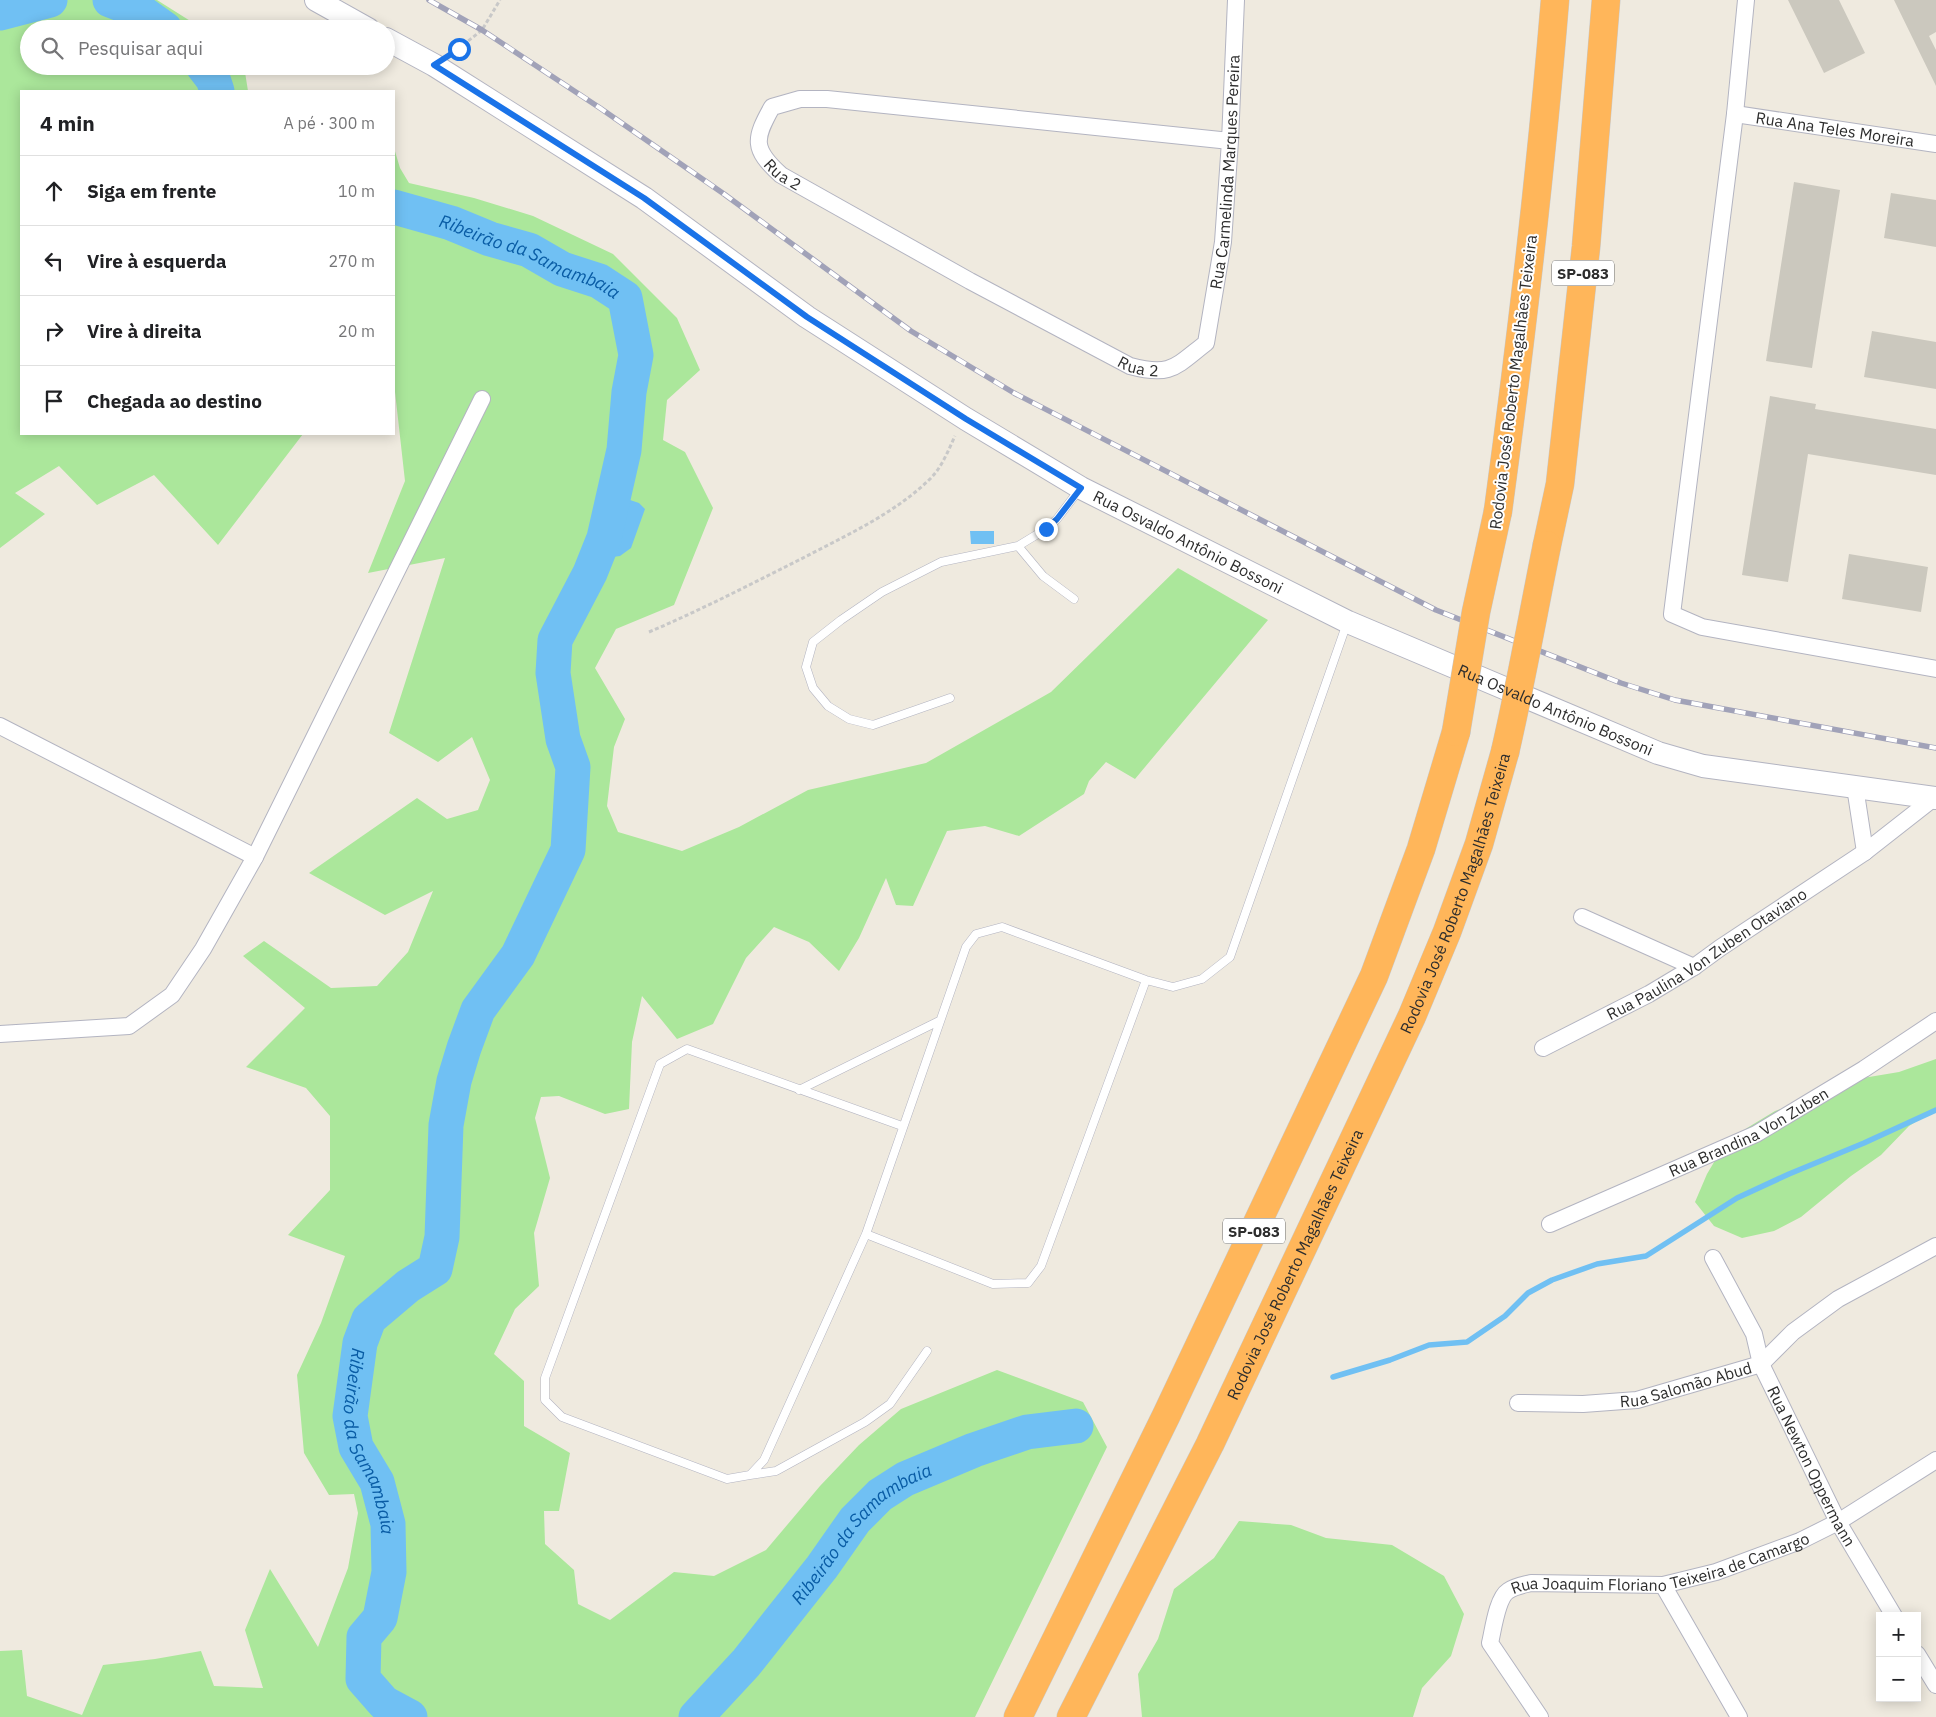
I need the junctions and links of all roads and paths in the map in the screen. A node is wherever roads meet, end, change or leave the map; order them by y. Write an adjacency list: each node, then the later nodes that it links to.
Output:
1 (316, 0): 7 (street)
2 (500, 0): 9 (path)
3 (1236, 0): 11 (street, Rua Carmelinda Marques Pereira)
4 (1555, 0): 51 (highway, Rodovia José Roberto Magalhães Teixeira / SP-083, bridge)
5 (1606, 0): 52 (highway, Rodovia José Roberto Magalhães Teixeira / SP-083, bridge)
6 (1746, 0): 10 (street)
7 (352, 20)
8 (395, 44): 9 (street, Rua Osvaldo Antônio Bossoni)
9 (434, 65): 15 (street, Rua Osvaldo Antônio Bossoni)
10 (1736, 114): 12 (street, Rua Ana Teles Moreira); 21 (street)
11 (1230, 141): 13 (street, Rua Carmelinda Marques Pereira); 13 (street, Rua 2)
12 (1936, 144)
13 (1206, 343)
14 (482, 399): 27 (street)
15 (966, 419): 16 (street, Rua Osvaldo Antônio Bossoni); 20 (path)
16 (1081, 488): 17 (lane); 19 (street, Rua Osvaldo Antônio Bossoni)
17 (1018, 546): 18 (lane); 22 (lane)
18 (1074, 599)
19 (1348, 622): 24 (street, Rua Osvaldo Antônio Bossoni); 30 (lane)
20 (649, 632)
21 (1936, 669)
22 (950, 698)
23 (0, 726): 27 (street)
24 (1855, 787): 25 (street, Rua Osvaldo Antônio Bossoni); 26 (street)
25 (1935, 798): 26 (street, Rua Paulina Von Zuben Otaviano)
26 (1865, 852): 29 (street, Rua Paulina Von Zuben Otaviano)
27 (255, 857): 33 (street)
28 (1582, 917): 29 (street)
29 (1694, 967): 34 (street, Rua Paulina Von Zuben Otaviano)
30 (1146, 980): 31 (lane); 38 (lane)
31 (939, 1021): 35 (lane); 36 (lane)
32 (1936, 1021): 37 (street, Rua Brandina Von Zuben)
33 (0, 1034)
34 (1544, 1048)
35 (799, 1090): 36 (lane); 45 (lane)
36 (902, 1126): 38 (lane)
37 (1550, 1224)
38 (866, 1234): 45 (lane)
39 (1936, 1246): 42 (street, Rua Salomão Abud)
40 (1714, 1258): 42 (street, Rua Newton Oppermann)
41 (927, 1351): 45 (lane)
42 (1761, 1364): 43 (street, Rua Salomão Abud); 46 (street, Rua Newton Oppermann)
43 (1518, 1403)
44 (1936, 1460): 46 (street, Rua Joaquim Floriano Teixeira de Camargo)
45 (750, 1475)
46 (1838, 1522): 47 (street, Rua Joaquim Floriano Teixeira de Camargo); 48 (street, Rua Newton Oppermann)
47 (1663, 1585): 53 (street, Rua Joaquim Floriano Teixeira de Camargo); 54 (street)
48 (1892, 1612)
49 (1919, 1657): 50 (street)
50 (1936, 1685)
51 (1018, 1717)
52 (1071, 1717)
53 (1540, 1717)
54 (1740, 1717)

